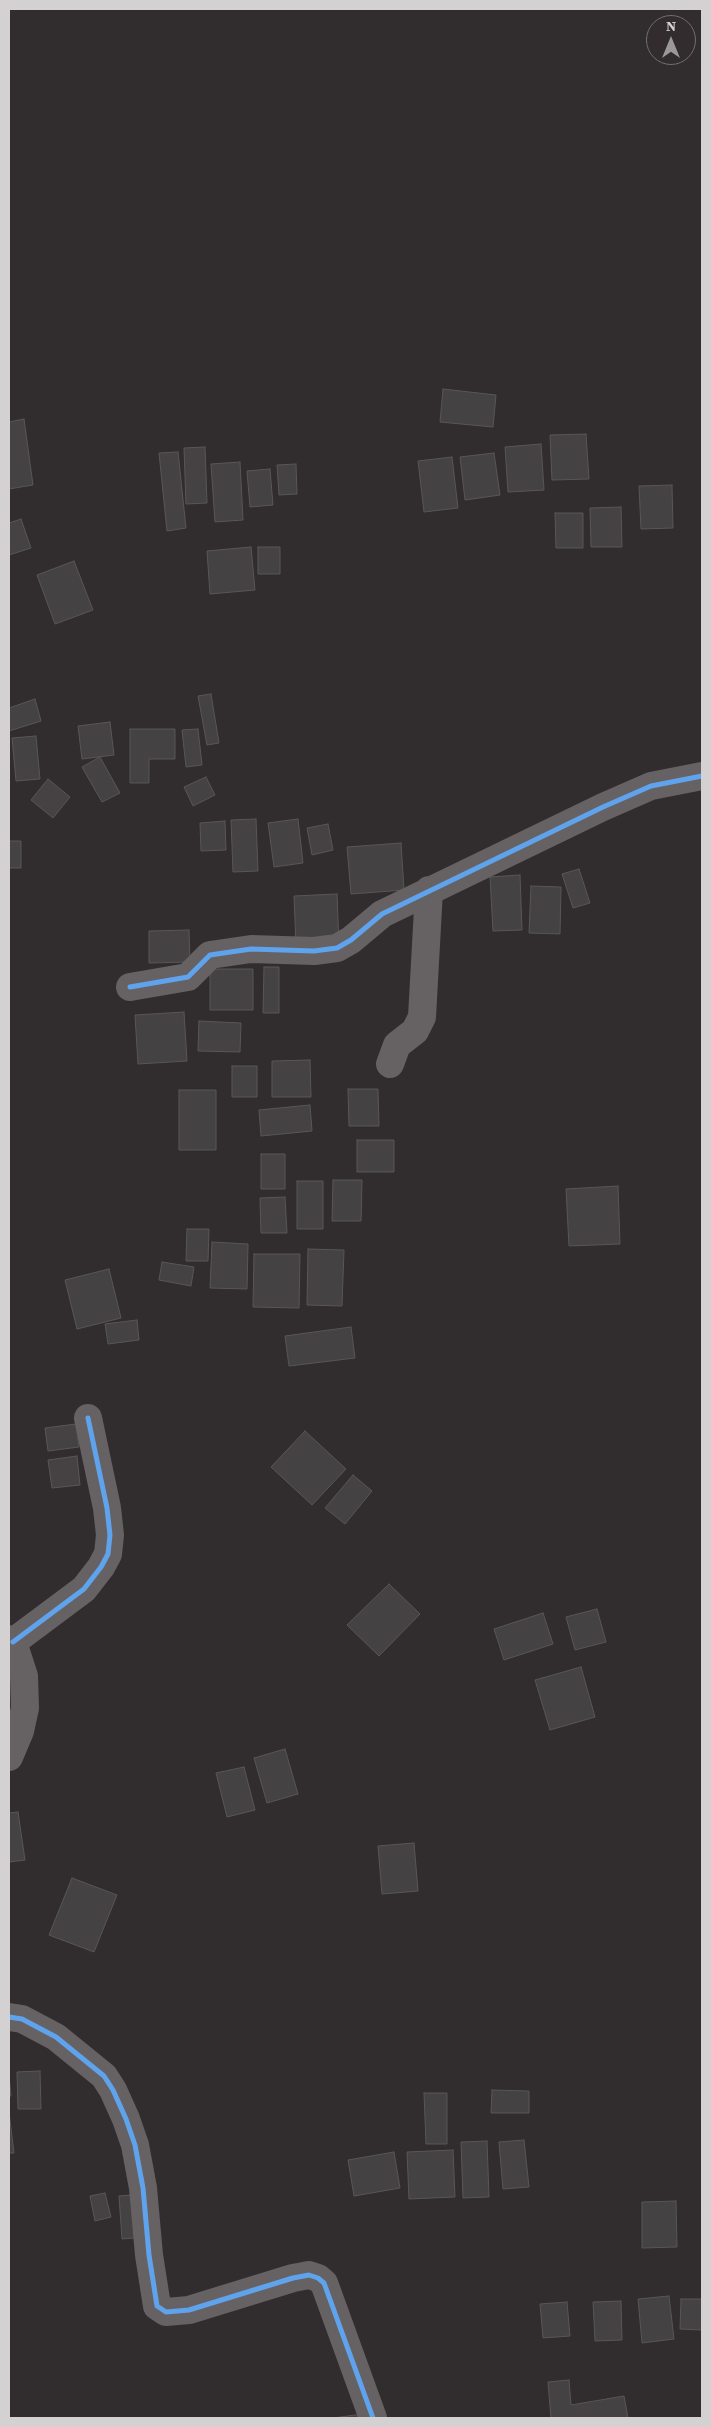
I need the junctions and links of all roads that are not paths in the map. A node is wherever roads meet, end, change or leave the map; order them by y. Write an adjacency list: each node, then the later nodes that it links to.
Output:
1 (702, 776): 2 (street)
2 (429, 890): 3 (street); 4 (street)
3 (130, 987)
4 (390, 1064)
5 (88, 1418): 6 (street)
6 (11, 1640): 7 (street)
7 (9, 1758)
8 (9, 2017): 9 (street)
9 (373, 2418)

